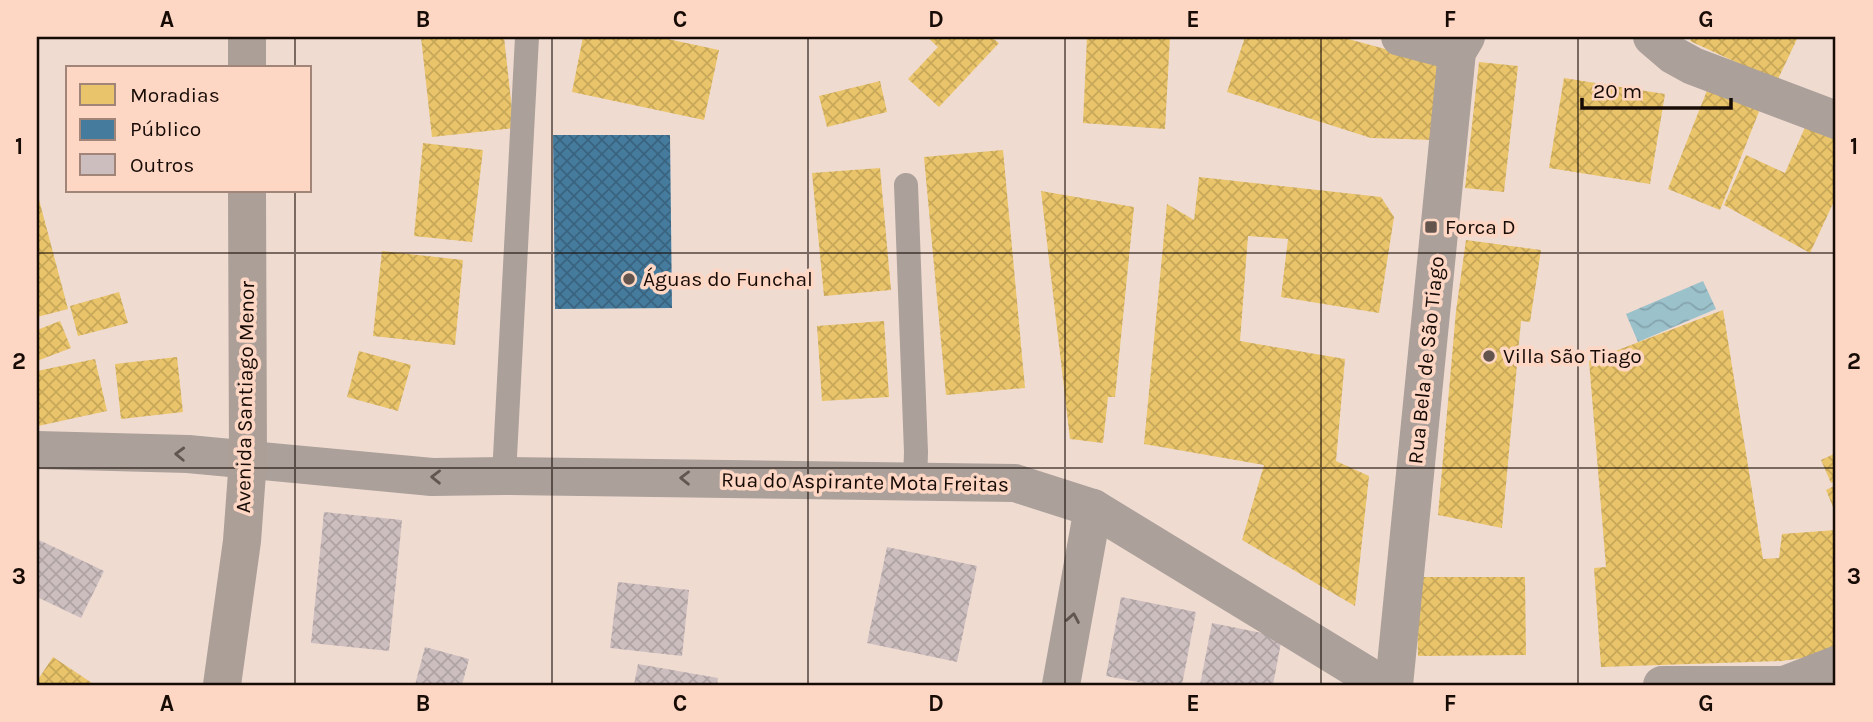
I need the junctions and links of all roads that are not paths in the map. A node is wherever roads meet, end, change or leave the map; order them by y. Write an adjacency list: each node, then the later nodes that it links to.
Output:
1 (247, 37): 6 (main road)
2 (527, 37): 12 (lane)
3 (1401, 37): 5 (street)
4 (1652, 37): 7 (street)
5 (1461, 44): 19 (street, Rua Bela de São Tiago)
6 (247, 66)
7 (1836, 120)
8 (906, 185): 13 (lane)
9 (247, 192): 11 (main road, Avenida Santiago Menor)
10 (37, 450): 11 (street, Rua do Aspirante Mota Freitas, one-way to 10)
11 (248, 459): 12 (street, Rua do Aspirante Mota Freitas, one-way to 11); 16 (main road, Avenida Santiago Menor)
12 (504, 476): 13 (street, Rua do Aspirante Mota Freitas, one-way to 12)
13 (915, 482): 14 (street, Rua do Aspirante Mota Freitas)
14 (1093, 508): 17 (street, one-way to 14); 18 (street, Rua do Aspirante Mota Freitas)
15 (1836, 665): 20 (street)
16 (222, 685)
17 (1061, 685)
18 (1383, 685)
19 (1394, 685)
20 (1662, 685)

